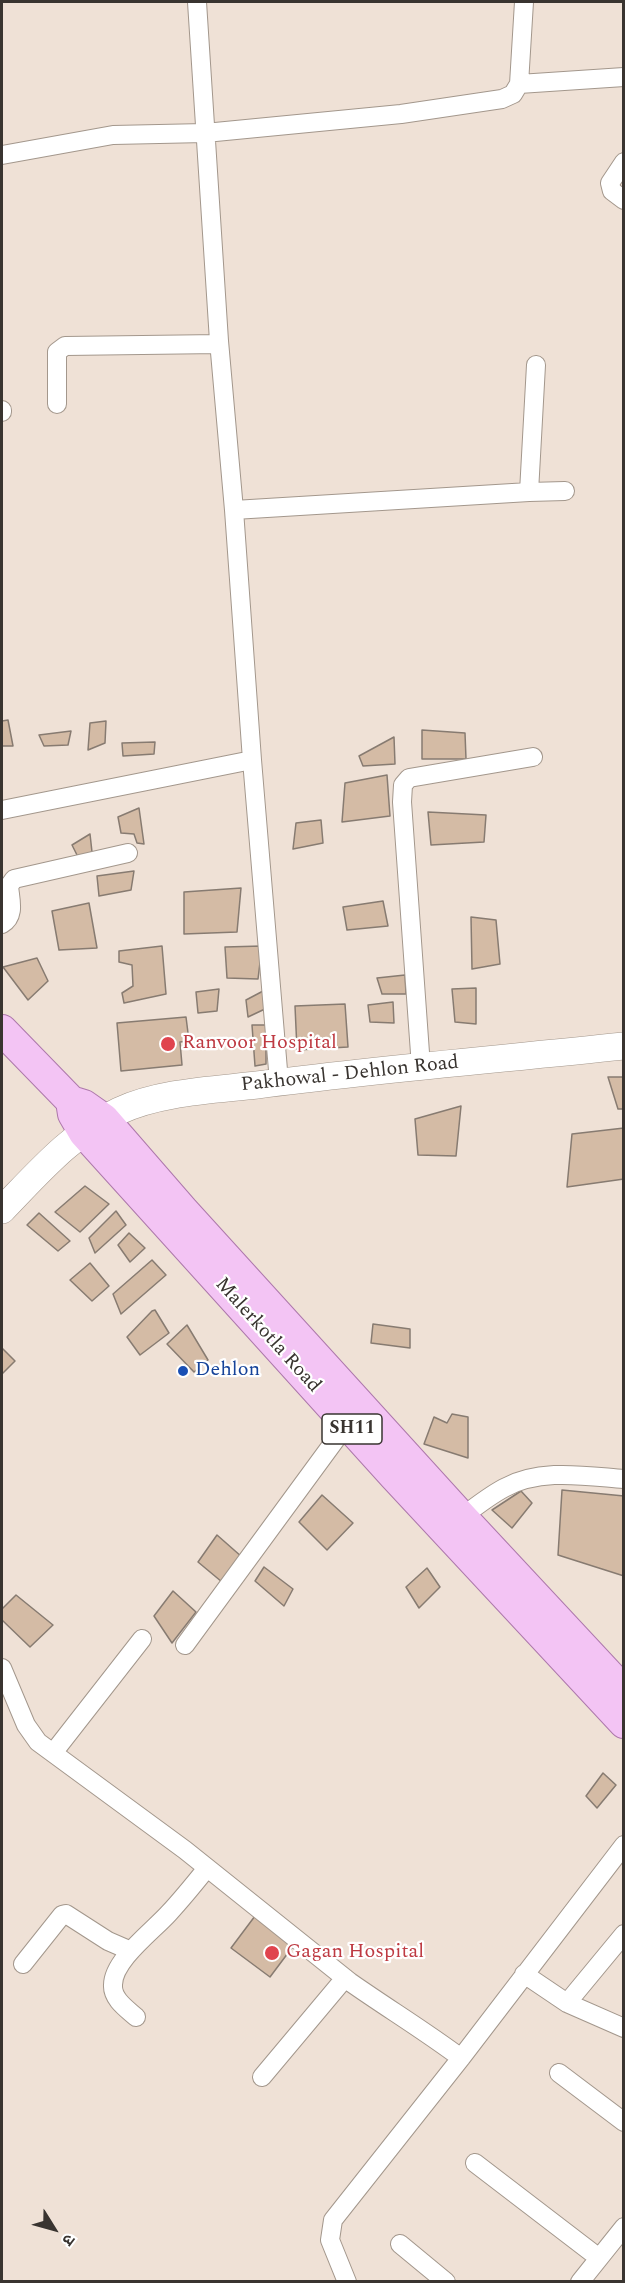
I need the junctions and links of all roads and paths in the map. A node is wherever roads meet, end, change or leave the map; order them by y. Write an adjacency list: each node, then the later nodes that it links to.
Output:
1 (197, 2): 5 (street)
2 (524, 2): 4 (street)
3 (624, 77): 4 (street)
4 (519, 84): 5 (street)
5 (205, 133): 6 (street); 9 (street)
6 (2, 155)
7 (624, 162): 8 (street)
8 (624, 200)
9 (219, 344): 11 (street); 14 (street)
10 (536, 365): 13 (street)
11 (57, 404)
12 (566, 491): 13 (street)
13 (529, 492): 14 (street)
14 (234, 510): 16 (street)
15 (533, 757): 22 (street)
16 (252, 760): 17 (street); 23 (street)
17 (2, 810)
18 (128, 853): 19 (street)
19 (2, 924)
20 (2, 1030): 24 (main road, SH11)
21 (624, 1046): 22 (street, Pakhowal - Dehlon Road)
22 (421, 1067): 23 (street, Pakhowal - Dehlon Road)
23 (279, 1082): 24 (street, Pakhowal - Dehlon Road)
24 (94, 1126): 25 (street, Pakhowal - Dehlon Road); 26 (main road, Malerkotla Road / SH11); 28 (main road, Malerkotla Road / SH11)
25 (2, 1210)
26 (347, 1424): 30 (street); 33 (main road, Malerkotla Road / SH11)
27 (624, 1479): 28 (street)
28 (462, 1517): 32 (main road, Malerkotla Road / SH11)
29 (142, 1639): 34 (street)
30 (185, 1645)
31 (2, 1668): 34 (street)
32 (624, 1691)
33 (624, 1723)
34 (53, 1753): 36 (street)
35 (624, 1845): 40 (street)
36 (207, 1868): 38 (street); 41 (street)
37 (624, 1934): 42 (street)
38 (132, 1951): 39 (street); 43 (street)
39 (23, 1964)
40 (524, 1974): 42 (street); 45 (street)
41 (345, 1978): 45 (street); 47 (street)
42 (567, 2003): 44 (street)
43 (136, 2017)
44 (624, 2028)
45 (461, 2058): 53 (street)
46 (558, 2073): 48 (street)
47 (262, 2077)
48 (624, 2122)
49 (474, 2163): 52 (street)
50 (624, 2227): 52 (street)
51 (400, 2244): 54 (street)
52 (599, 2258): 55 (street)
53 (347, 2282)
54 (446, 2282)
55 (580, 2282)

